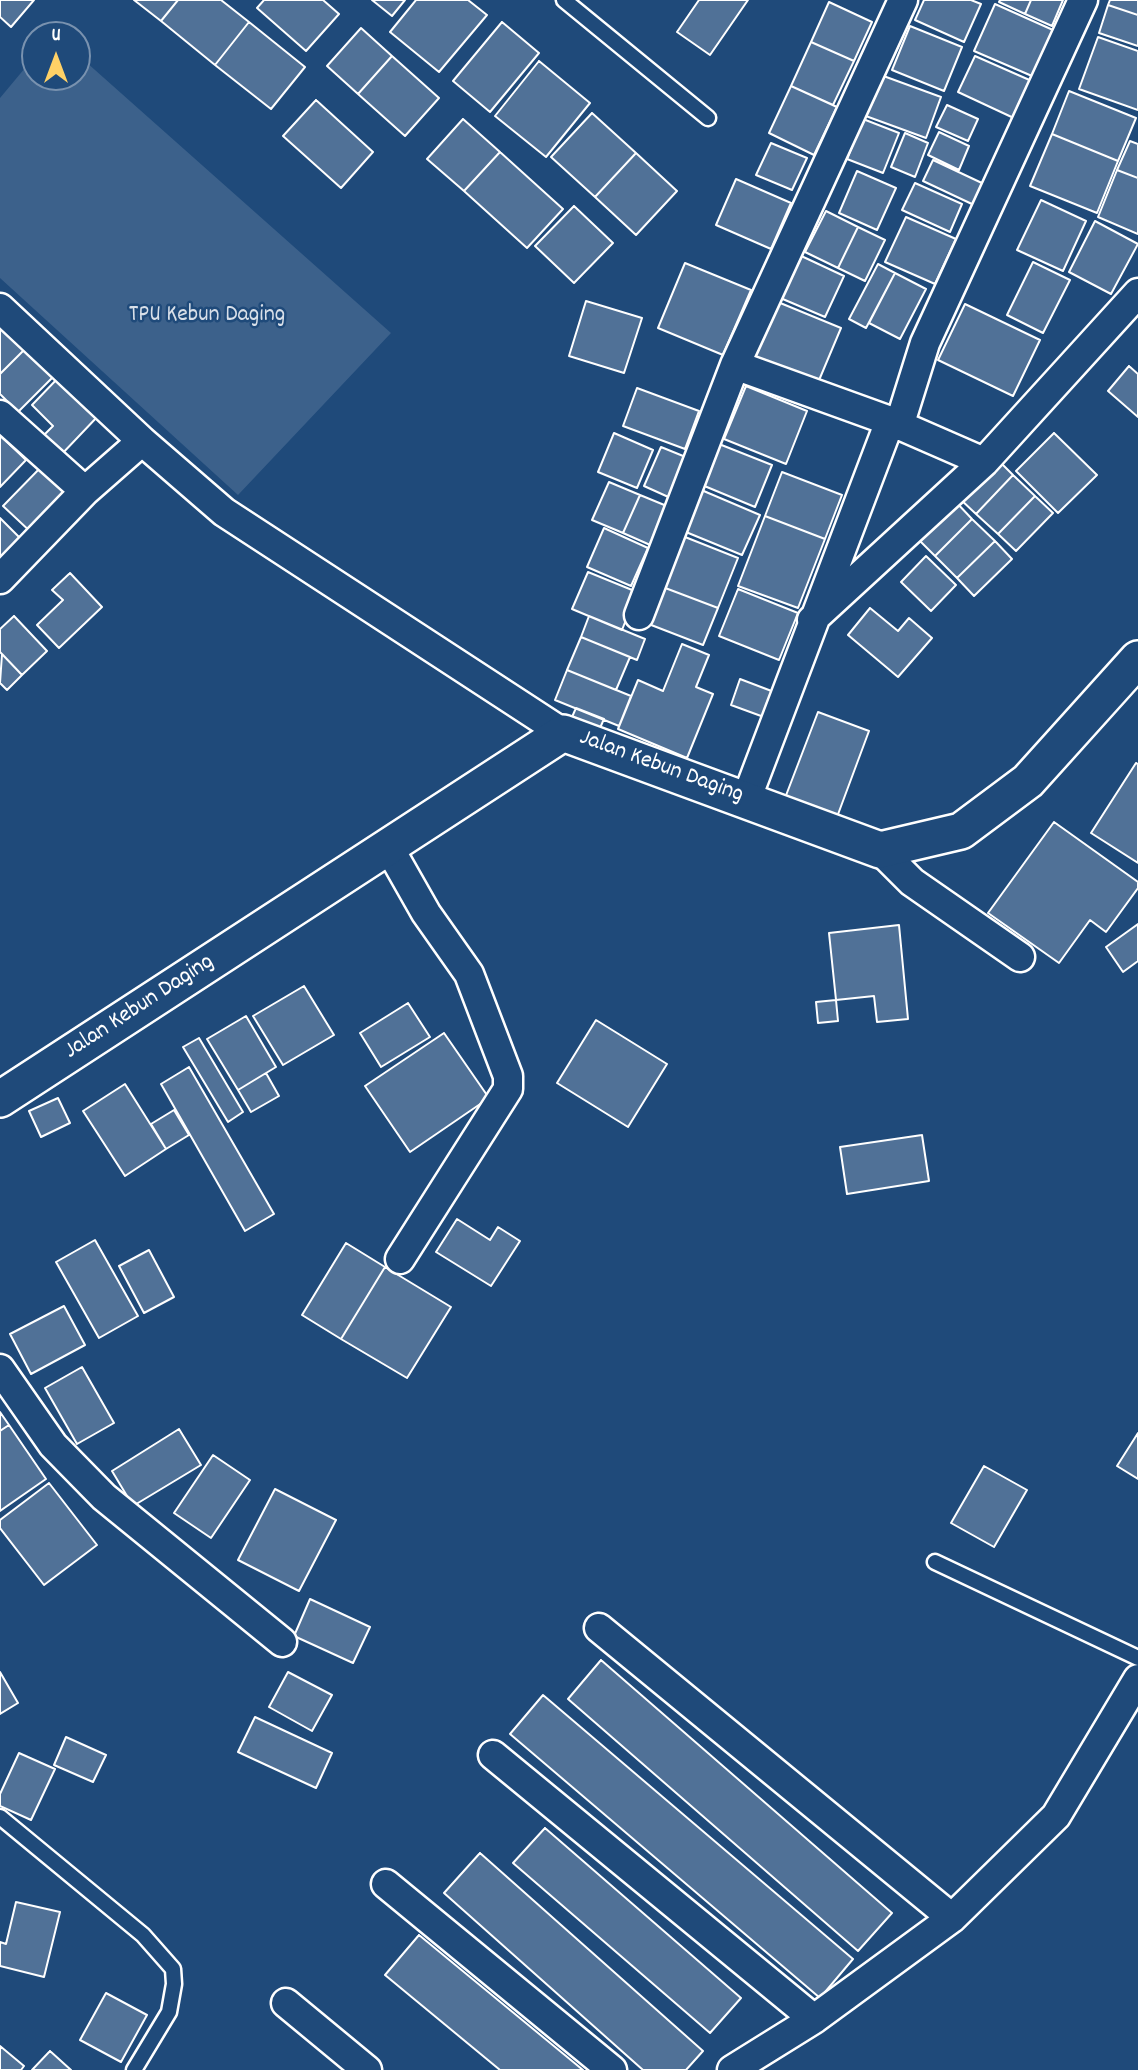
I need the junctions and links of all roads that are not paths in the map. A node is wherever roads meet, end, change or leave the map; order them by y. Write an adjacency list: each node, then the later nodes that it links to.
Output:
1 (564, 0): 4 (lane)
2 (903, 0): 7 (street)
3 (1083, 0): 9 (street)
4 (708, 118)
5 (1138, 293): 11 (street)
6 (0, 308): 10 (street)
7 (735, 365): 9 (street); 14 (street)
8 (0, 415): 12 (street)
9 (894, 424): 11 (street); 15 (street)
10 (142, 441): 12 (street); 17 (street)
11 (984, 462): 15 (street)
12 (85, 491): 13 (street)
13 (0, 579)
14 (639, 615)
15 (812, 620): 18 (street)
16 (1138, 659): 20 (street)
17 (563, 733): 18 (street, Jalan Kebun Daging); 19 (street, Jalan Kebun Daging)
18 (746, 800): 20 (street, Jalan Kebun Daging)
19 (388, 846): 22 (street, Jalan Kebun Daging); 23 (street)
20 (880, 850): 21 (street)
21 (1020, 957)
22 (0, 1098)
23 (400, 1259)
24 (0, 1369): 27 (street)
25 (934, 1562): 28 (lane)
26 (599, 1628): 33 (street)
27 (282, 1642)
28 (1138, 1658)
29 (1138, 1679): 33 (street)
30 (493, 1755): 35 (street)
31 (0, 1817): 36 (lane)
32 (386, 1884): 38 (street)
33 (952, 1918): 35 (street)
34 (286, 2003): 37 (street)
35 (814, 2019): 39 (street)
36 (134, 2070)
37 (367, 2070)
38 (612, 2070)
39 (732, 2070)

